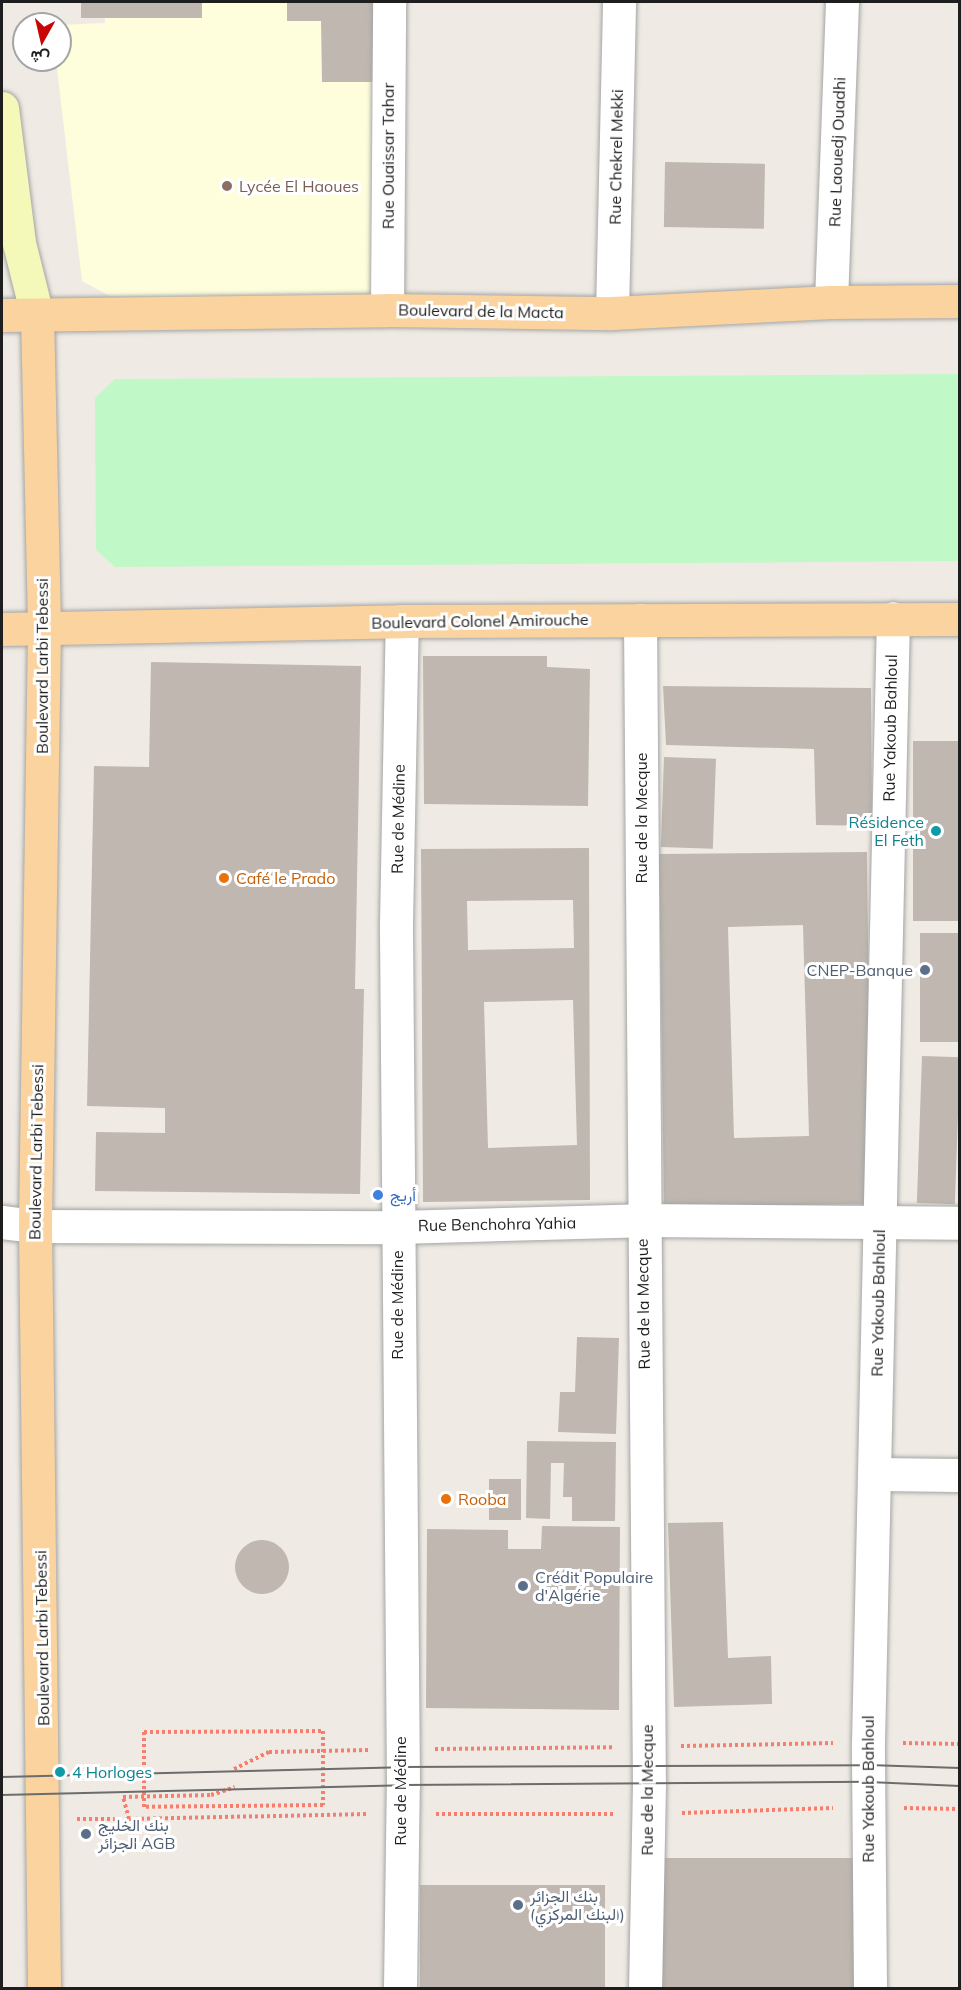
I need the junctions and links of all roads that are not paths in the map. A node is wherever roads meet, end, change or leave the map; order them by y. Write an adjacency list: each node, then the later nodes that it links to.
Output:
1 (389, 2): 7 (street, Rue Ouaissar Tahar)
2 (619, 2): 8 (street, Rue Chekrel Mekki)
3 (842, 2): 6 (street, Rue Laouedj Ouadhi)
4 (2, 108): 10 (main road)
5 (960, 301): 6 (main road, Boulevard de la Macta)
6 (831, 302): 8 (main road, Boulevard de la Macta)
7 (387, 310): 8 (main road, Boulevard de la Macta); 10 (main road, Boulevard de la Macta)
8 (612, 313)
9 (2, 315): 10 (main road, Boulevard de la Macta)
10 (37, 315): 16 (main road, Boulevard Larbi Tebessi)
11 (893, 618): 12 (main road, Boulevard Colonel Amirouche); 13 (main road, Boulevard Colonel Amirouche); 19 (street, Rue Yakoub Bahloul)
12 (640, 620): 14 (main road, Boulevard Colonel Amirouche); 17 (street, Rue de la Mecque)
13 (960, 620)
14 (402, 621): 16 (main road, Boulevard Colonel Amirouche); 22 (street, Rue de Médine)
15 (2, 629): 16 (main road, Boulevard Colonel Amirouche)
16 (44, 630): 21 (main road, Boulevard Larbi Tebessi)
17 (642, 1220): 19 (street, Rue Benchohra Yahia); 22 (street, Rue Benchohra Yahia); 27 (street, Rue de la Mecque)
18 (2, 1222): 21 (street, Rue Benchohra Yahia)
19 (880, 1222): 20 (street, Rue Benchohra Yahia); 23 (street, Rue Yakoub Bahloul)
20 (960, 1223)
21 (35, 1226): 22 (street, Rue Benchohra Yahia); 25 (main road, Boulevard Larbi Tebessi)
22 (397, 1227): 26 (street, Rue de Médine)
23 (874, 1474): 24 (street); 28 (street, Rue Yakoub Bahloul)
24 (960, 1475)
25 (44, 1989)
26 (400, 1989)
27 (645, 1989)
28 (870, 1989)

